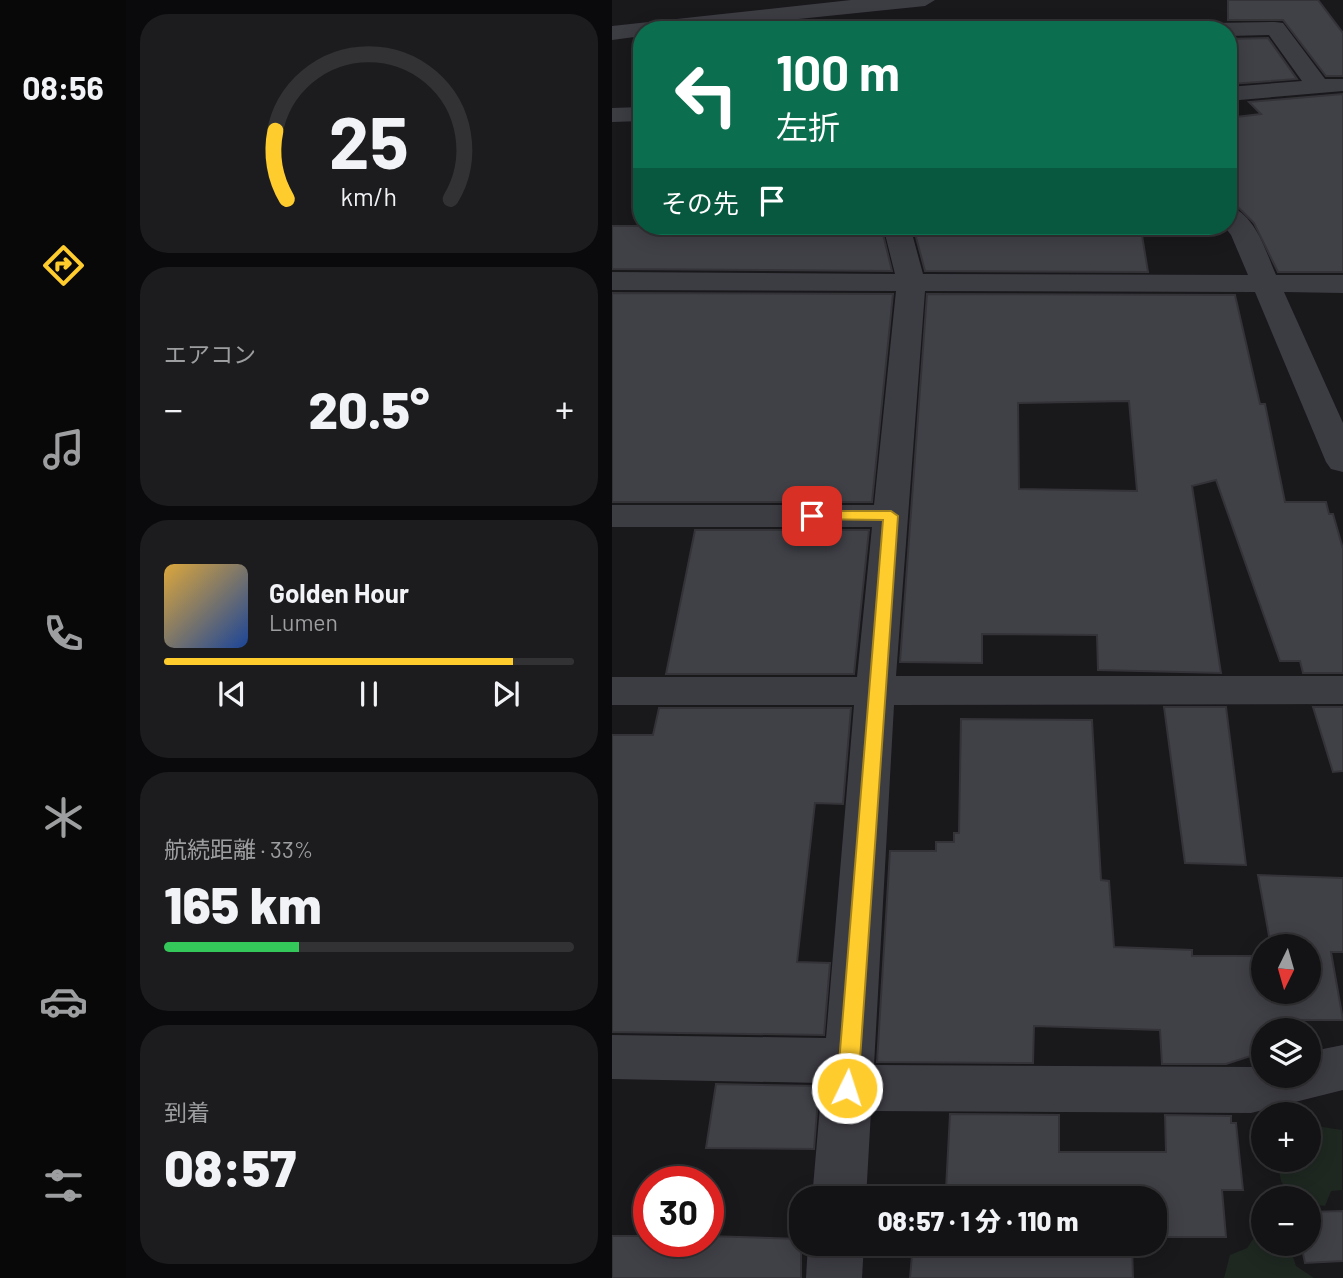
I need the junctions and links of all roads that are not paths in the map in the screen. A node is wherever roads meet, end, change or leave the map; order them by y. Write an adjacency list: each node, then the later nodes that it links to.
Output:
1 (925, 0): 2 (street)
2 (764, 6): 4 (street); 5 (street)
3 (1258, 9): 6 (street)
4 (680, 21)
5 (780, 21)
6 (1275, 28): 8 (street); 11 (street)
7 (633, 29): 9 (street)
8 (1237, 29)
9 (612, 33)
10 (1342, 85): 11 (street)
11 (1318, 86): 12 (street)
12 (1237, 93)
13 (633, 114): 14 (street)
14 (612, 115)
15 (1237, 225): 19 (street)
16 (899, 235): 18 (street)
17 (612, 281): 18 (street)
18 (911, 282): 19 (street); 23 (street)
19 (1264, 284): 20 (street); 21 (street)
20 (1342, 284)
21 (1340, 450)
22 (612, 516): 23 (street)
23 (891, 516): 26 (street)
24 (1342, 690): 26 (street)
25 (612, 691): 26 (street)
26 (875, 691): 30 (street)
27 (612, 1057): 30 (street)
28 (1342, 1067): 29 (street)
29 (1321, 1072)
30 (848, 1074): 31 (street); 32 (street)
31 (1259, 1088)
32 (841, 1186)
33 (835, 1256): 34 (street)
34 (834, 1278)

